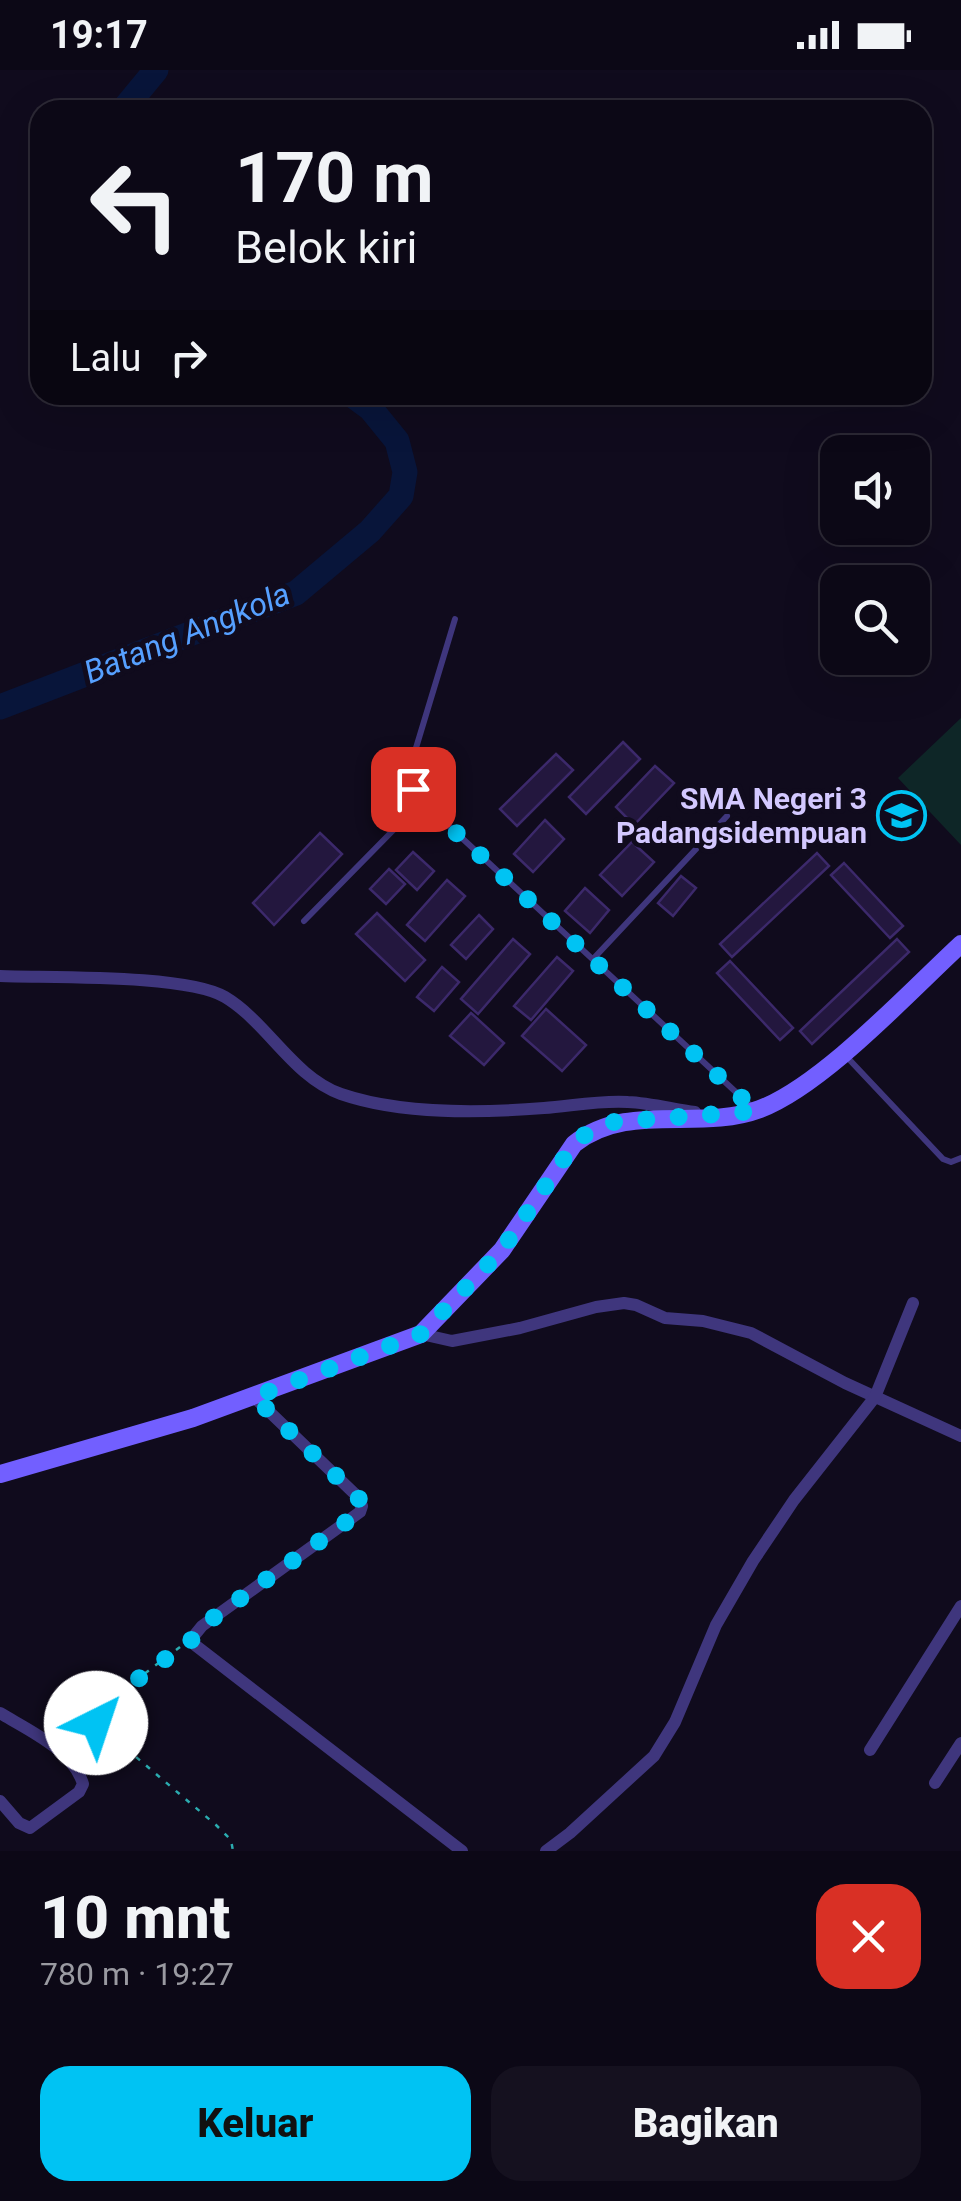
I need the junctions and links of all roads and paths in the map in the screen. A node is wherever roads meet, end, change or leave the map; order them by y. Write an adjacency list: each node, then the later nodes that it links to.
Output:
1 (454, 619): 2 (lane)
2 (422, 801): 4 (lane); 6 (lane)
3 (727, 816): 6 (lane)
4 (304, 921)
5 (961, 944): 8 (street)
6 (594, 958): 9 (lane)
7 (0, 976): 10 (street)
8 (843, 1052): 9 (street); 11 (lane)
9 (756, 1111): 10 (street)
10 (717, 1116): 13 (street)
11 (961, 1158)
12 (912, 1303): 15 (street)
13 (421, 1334): 14 (street); 15 (street)
14 (254, 1397): 17 (street); 19 (street)
15 (874, 1397): 16 (street); 27 (street)
16 (961, 1436)
17 (0, 1474)
18 (961, 1606): 22 (street)
19 (194, 1638): 25 (path); 26 (street)
20 (0, 1712): 24 (street)
21 (961, 1743): 23 (street)
22 (870, 1750)
23 (934, 1784)
24 (0, 1801)
25 (232, 1851)
26 (462, 1851)
27 (546, 1851)

